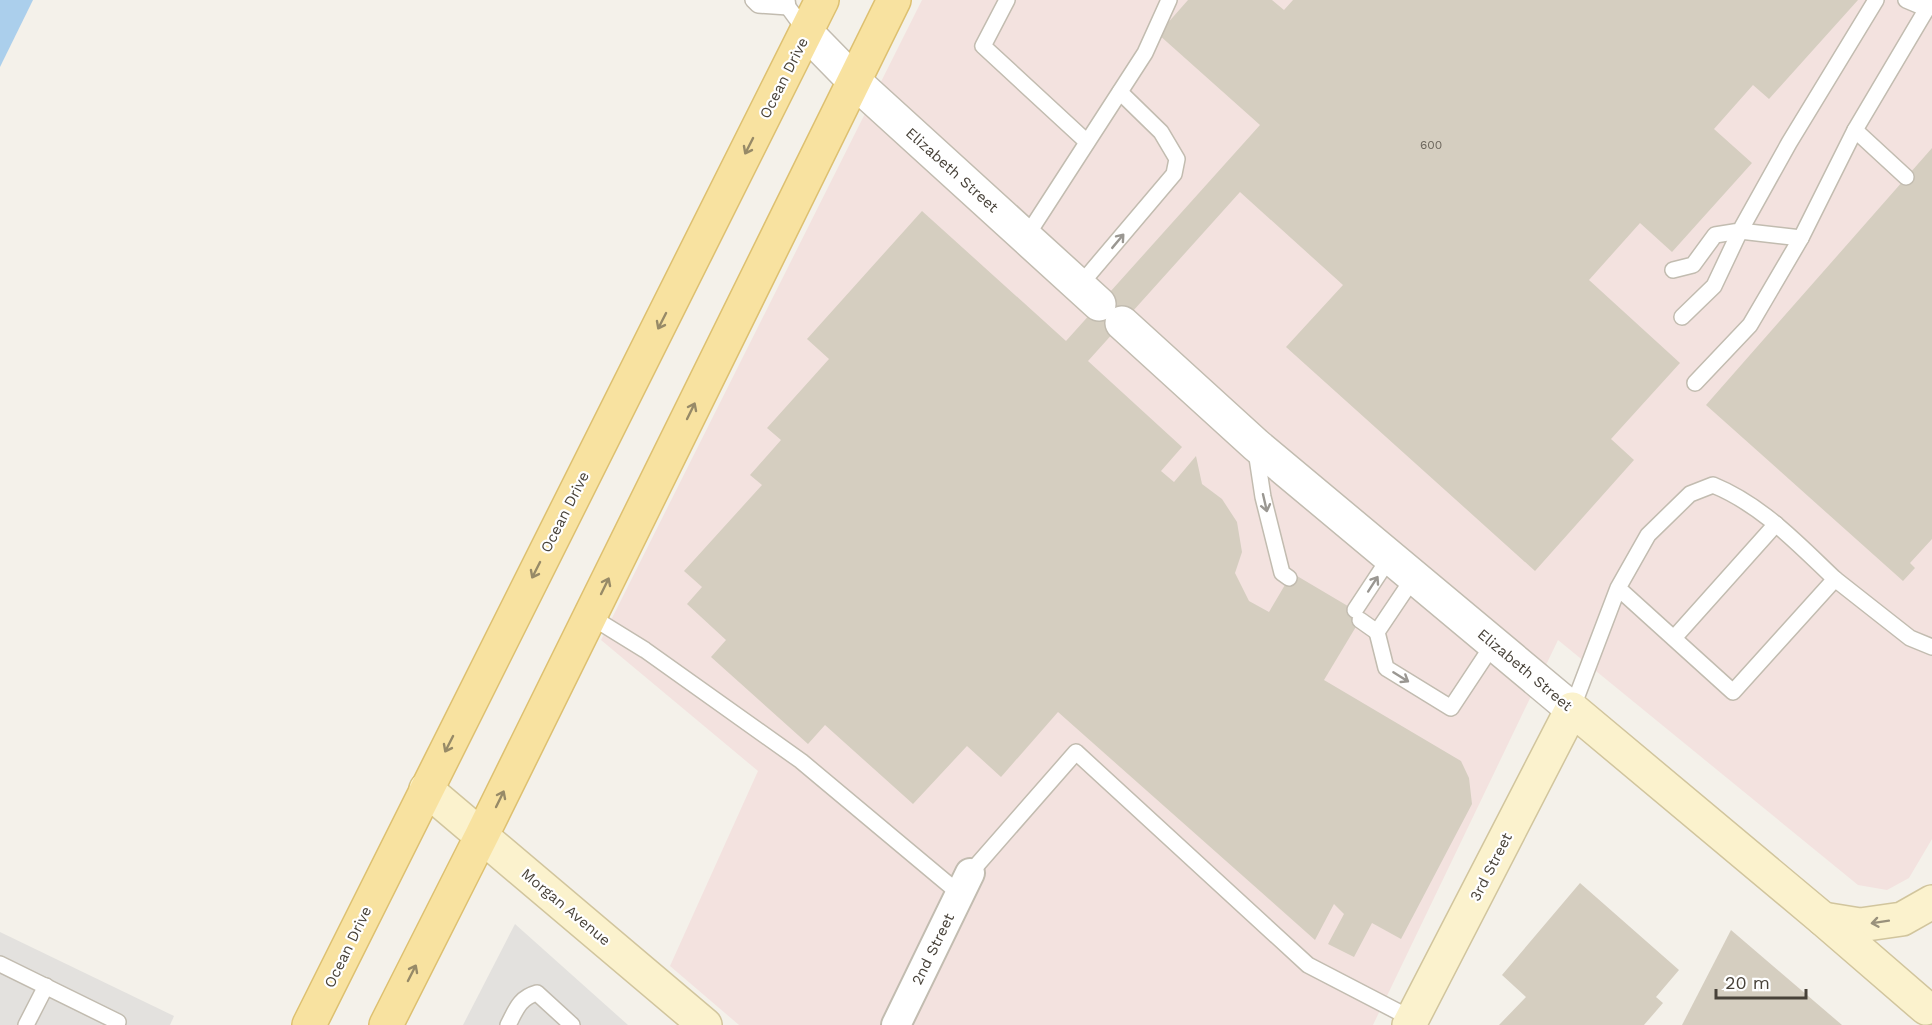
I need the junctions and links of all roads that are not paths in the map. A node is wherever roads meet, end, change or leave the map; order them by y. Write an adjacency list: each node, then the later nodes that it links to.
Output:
1 (753, 0): 8 (lane)
2 (822, 0): 10 (main road, Ocean Drive)
3 (894, 0): 11 (main road)
4 (1007, 0): 14 (lane)
5 (1169, 0): 12 (lane)
6 (1876, 0): 16 (lane)
7 (1906, 0): 9 (lane)
8 (787, 4): 10 (lane)
9 (1929, 4): 13 (lane)
10 (807, 33): 11 (street, Elizabeth Street); 35 (main road, Ocean Drive, one-way to 35)
11 (854, 81): 17 (street, Elizabeth Street); 29 (main road, one-way to 11)
12 (1120, 92): 14 (lane); 20 (lane, one-way to 12)
13 (1855, 130): 15 (lane); 18 (lane)
14 (1087, 142): 17 (lane)
15 (1906, 177)
16 (1740, 231): 18 (lane); 19 (lane); 21 (lane)
17 (1026, 237): 20 (street, Elizabeth Street)
18 (1801, 238): 22 (lane)
19 (1673, 270)
20 (1100, 304): 23 (street, Elizabeth Street)
21 (1682, 317)
22 (1695, 383)
23 (1256, 445): 25 (street, Elizabeth Street); 26 (lane, one-way to 26)
24 (1776, 524): 27 (lane); 28 (lane); 31 (lane)
25 (1402, 567): 30 (lane); 30 (lane, one-way to 25); 32 (street, Elizabeth Street)
26 (1289, 578)
27 (1835, 579): 31 (lane); 33 (lane)
28 (1618, 588): 31 (lane); 34 (lane)
29 (590, 616): 36 (main road, one-way to 29); 37 (lane)
30 (1377, 632): 32 (lane, one-way to 32)
31 (1674, 638)
32 (1494, 644): 34 (street, Elizabeth Street)
33 (1932, 646)
34 (1572, 709): 39 (main road, Elizabeth Street); 43 (main road, 3rd Street)
35 (426, 789): 36 (main road, Morgan Avenue); 46 (main road, Ocean Drive)
36 (482, 835): 47 (main road, one-way to 36); 50 (main road, Morgan Avenue)
37 (965, 883): 43 (lane); 51 (street, 2nd Street)
38 (1932, 902): 39 (main road, one-way to 39)
39 (1823, 919): 42 (main road, Elizabeth Street)
40 (0, 964): 41 (lane)
41 (46, 986): 44 (lane); 45 (lane)
42 (1927, 1011)
43 (1410, 1022)
44 (26, 1025)
45 (116, 1025)
46 (309, 1025)
47 (386, 1025)
48 (508, 1025): 49 (lane)
49 (572, 1025)
50 (705, 1025)
51 (896, 1025)

